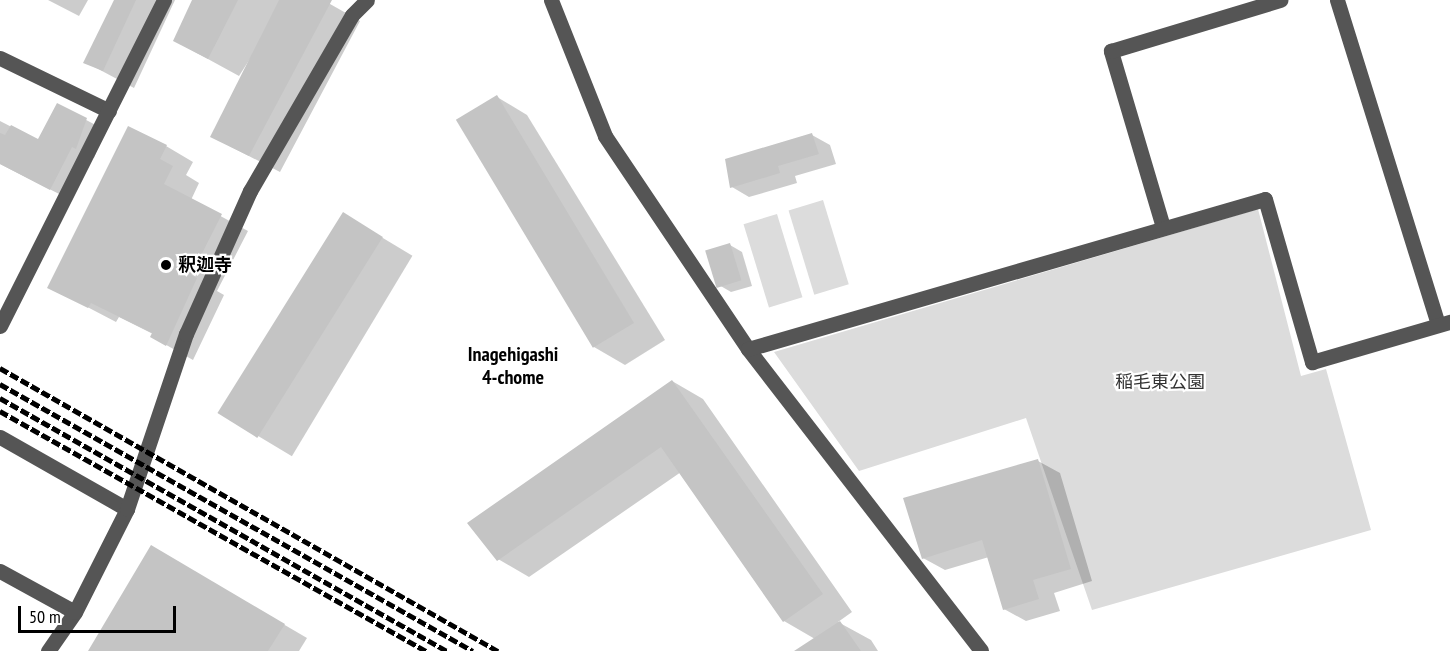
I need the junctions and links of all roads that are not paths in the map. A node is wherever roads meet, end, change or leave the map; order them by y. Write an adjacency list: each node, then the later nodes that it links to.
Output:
1 (164, 0): 7 (street)
2 (367, 0): 13 (street)
3 (551, 0): 11 (street)
4 (1281, 0): 8 (street)
5 (1336, 0): 9 (street)
6 (0, 58): 7 (street)
7 (109, 111): 10 (street)
8 (1163, 227): 9 (street); 11 (street)
9 (1444, 324)
10 (0, 326)
11 (748, 349): 17 (street)
12 (0, 437): 13 (street)
13 (127, 508): 15 (street)
14 (0, 571): 15 (street)
15 (75, 612): 16 (street)
16 (48, 651)
17 (981, 651)

